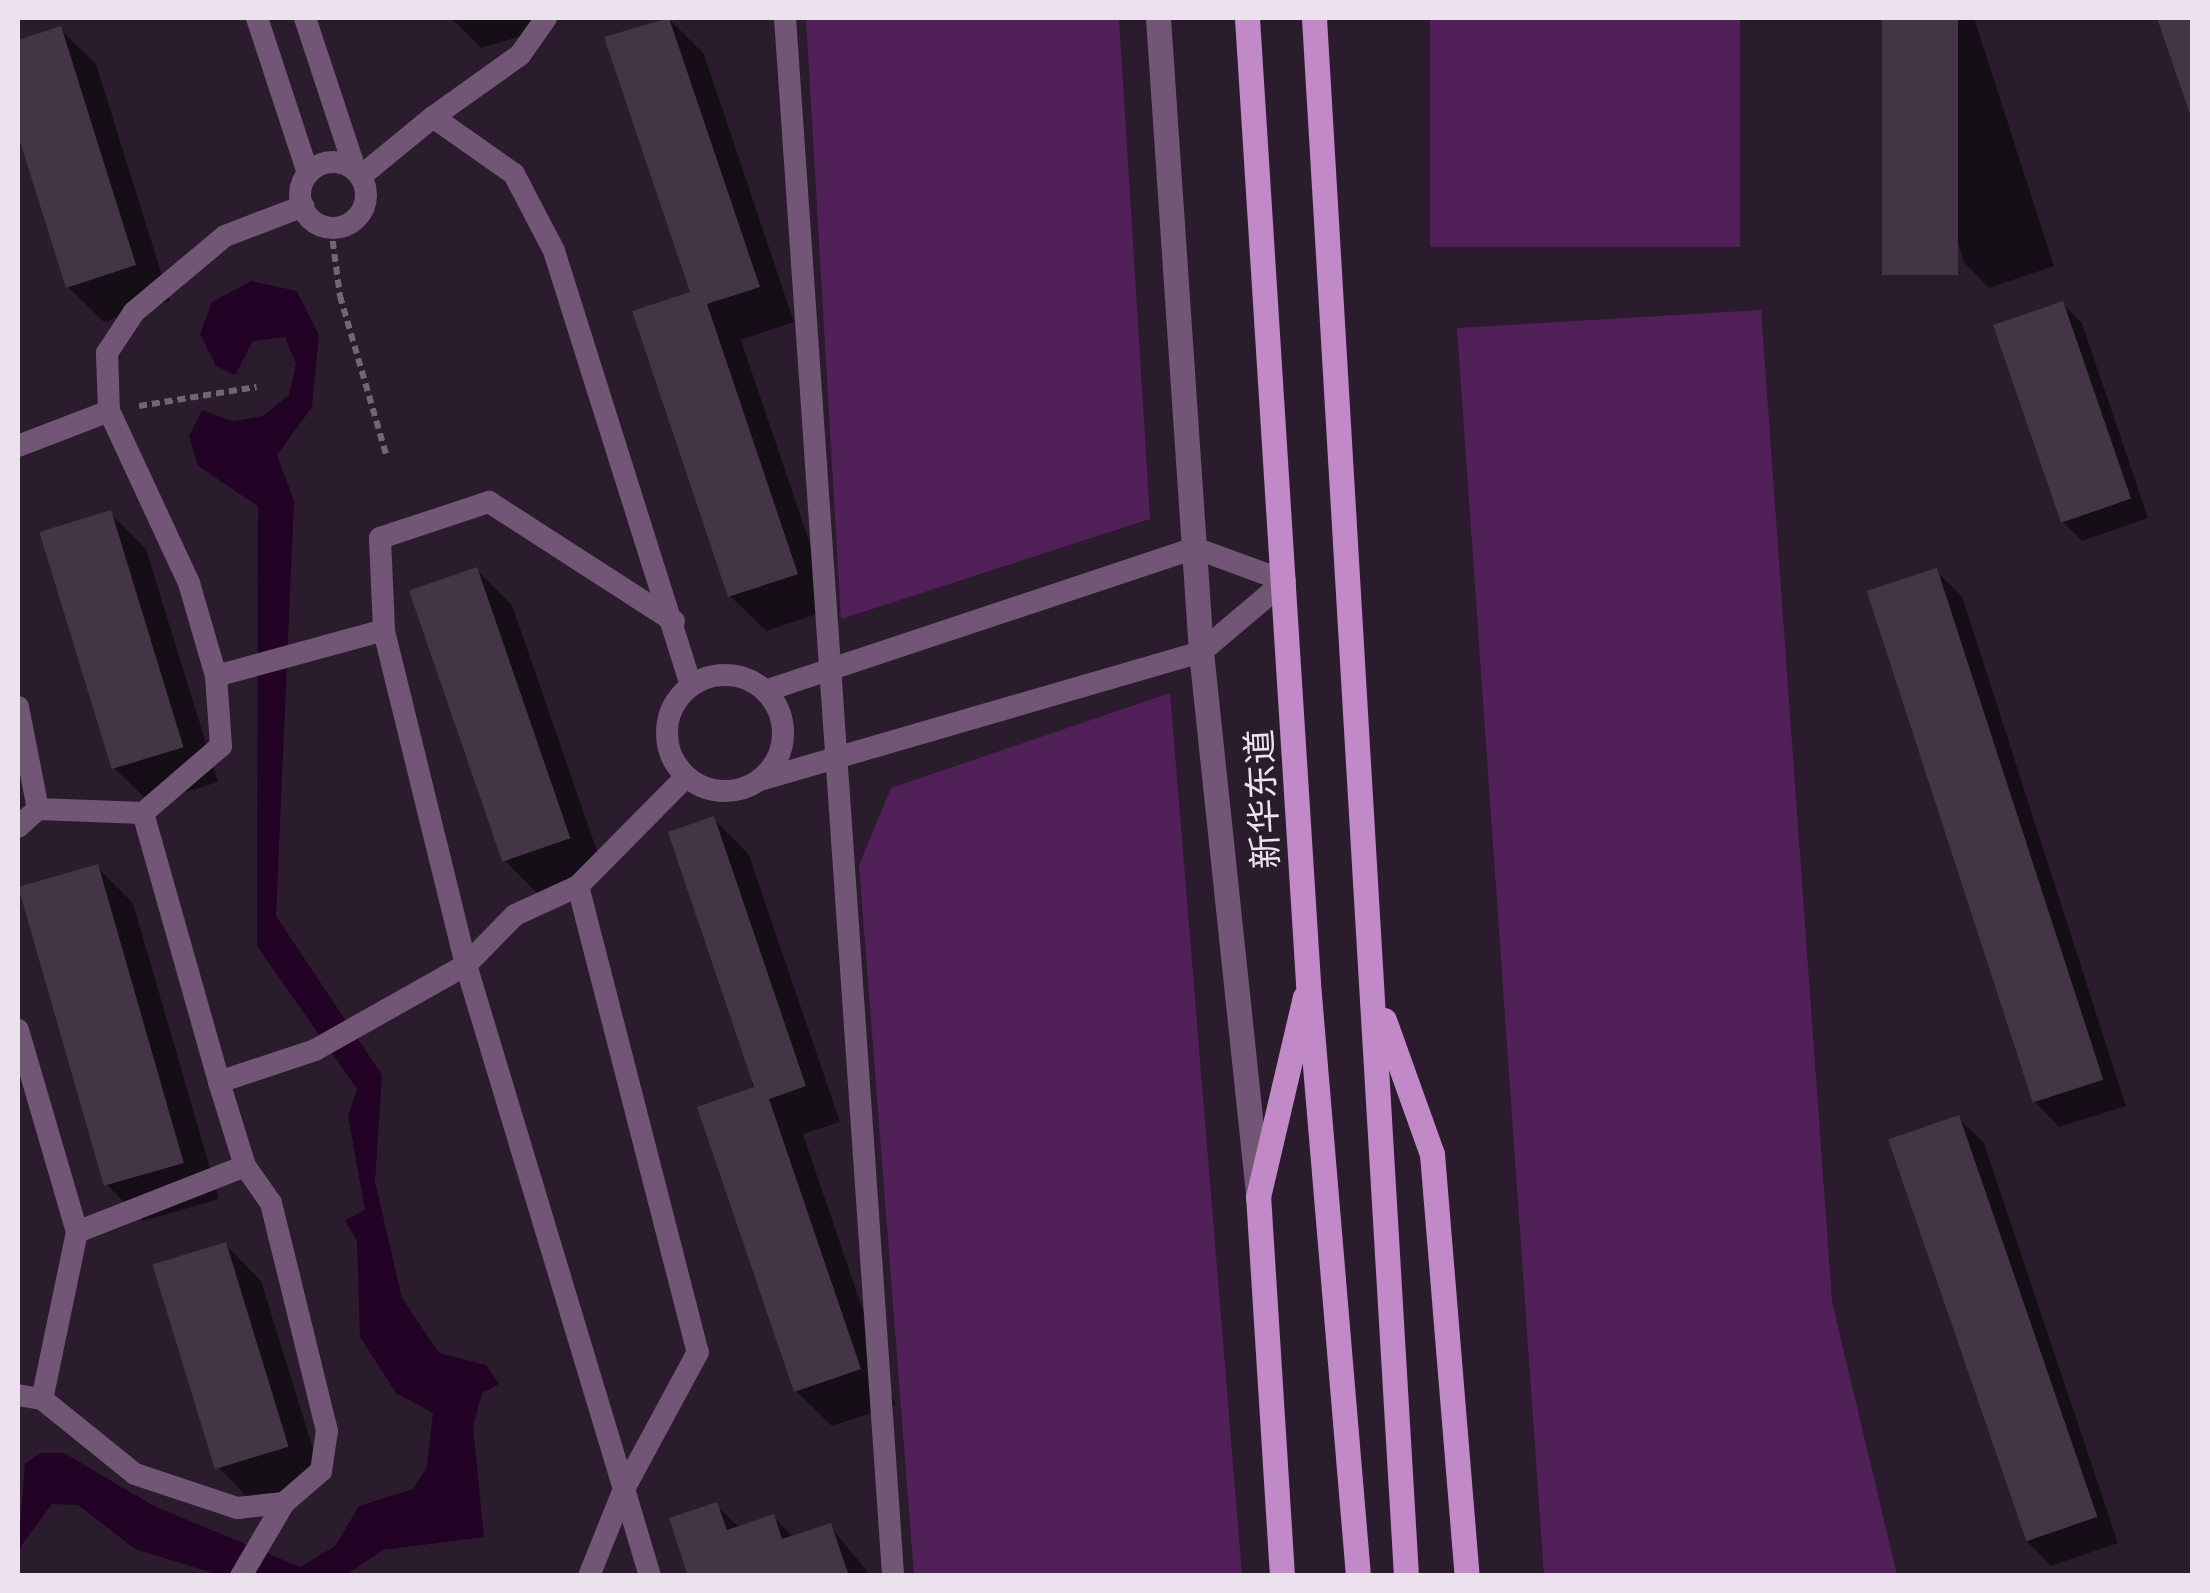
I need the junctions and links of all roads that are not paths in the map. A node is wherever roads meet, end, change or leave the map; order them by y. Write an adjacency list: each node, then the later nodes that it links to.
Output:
1 (257, 18): 9 (lane)
2 (305, 18): 10 (lane)
3 (546, 18): 8 (lane)
4 (784, 18): 20 (lane)
5 (1158, 18): 14 (street)
6 (1247, 18): 15 (main road, 新华东道)
7 (1314, 18): 33 (main road)
8 (432, 117): 10 (lane); 16 (lane)
9 (308, 173): 10 (lane); 11 (lane)
10 (358, 173): 11 (lane)
11 (302, 206): 12 (lane)
12 (108, 411): 13 (lane); 19 (lane)
13 (18, 446)
14 (1195, 548): 15 (lane); 18 (street); 20 (lane)
15 (1285, 581): 18 (lane); 32 (main road, 新华东道)
16 (674, 620): 17 (lane); 21 (lane)
17 (384, 630): 19 (lane); 31 (lane)
18 (1202, 652): 24 (lane); 37 (street)
19 (216, 676): 28 (lane)
20 (825, 676): 22 (lane); 24 (lane)
21 (691, 686): 22 (lane); 25 (lane)
22 (766, 691): 26 (lane)
23 (18, 707): 27 (lane)
24 (837, 762): 26 (lane); 46 (lane)
25 (686, 777): 26 (lane); 30 (lane)
26 (760, 780)
27 (38, 810): 28 (lane); 29 (lane)
28 (143, 813): 35 (lane)
29 (18, 827)
30 (578, 886): 31 (lane); 41 (lane)
31 (466, 965): 35 (lane); 41 (lane)
32 (1308, 982): 37 (main road); 48 (main road, 新华东道)
33 (1378, 1004): 49 (main road); 50 (main road)
34 (18, 1030): 38 (lane)
35 (220, 1082): 36 (lane)
36 (245, 1166): 38 (lane); 42 (lane)
37 (1258, 1197): 47 (main road)
38 (77, 1232): 40 (lane)
39 (18, 1396): 40 (lane)
40 (42, 1399): 42 (lane)
41 (624, 1489): 44 (lane); 45 (lane)
42 (284, 1503): 43 (lane)
43 (241, 1576)
44 (590, 1576)
45 (650, 1576)
46 (893, 1576)
47 (1282, 1576)
48 (1358, 1576)
49 (1406, 1576)
50 (1466, 1576)

